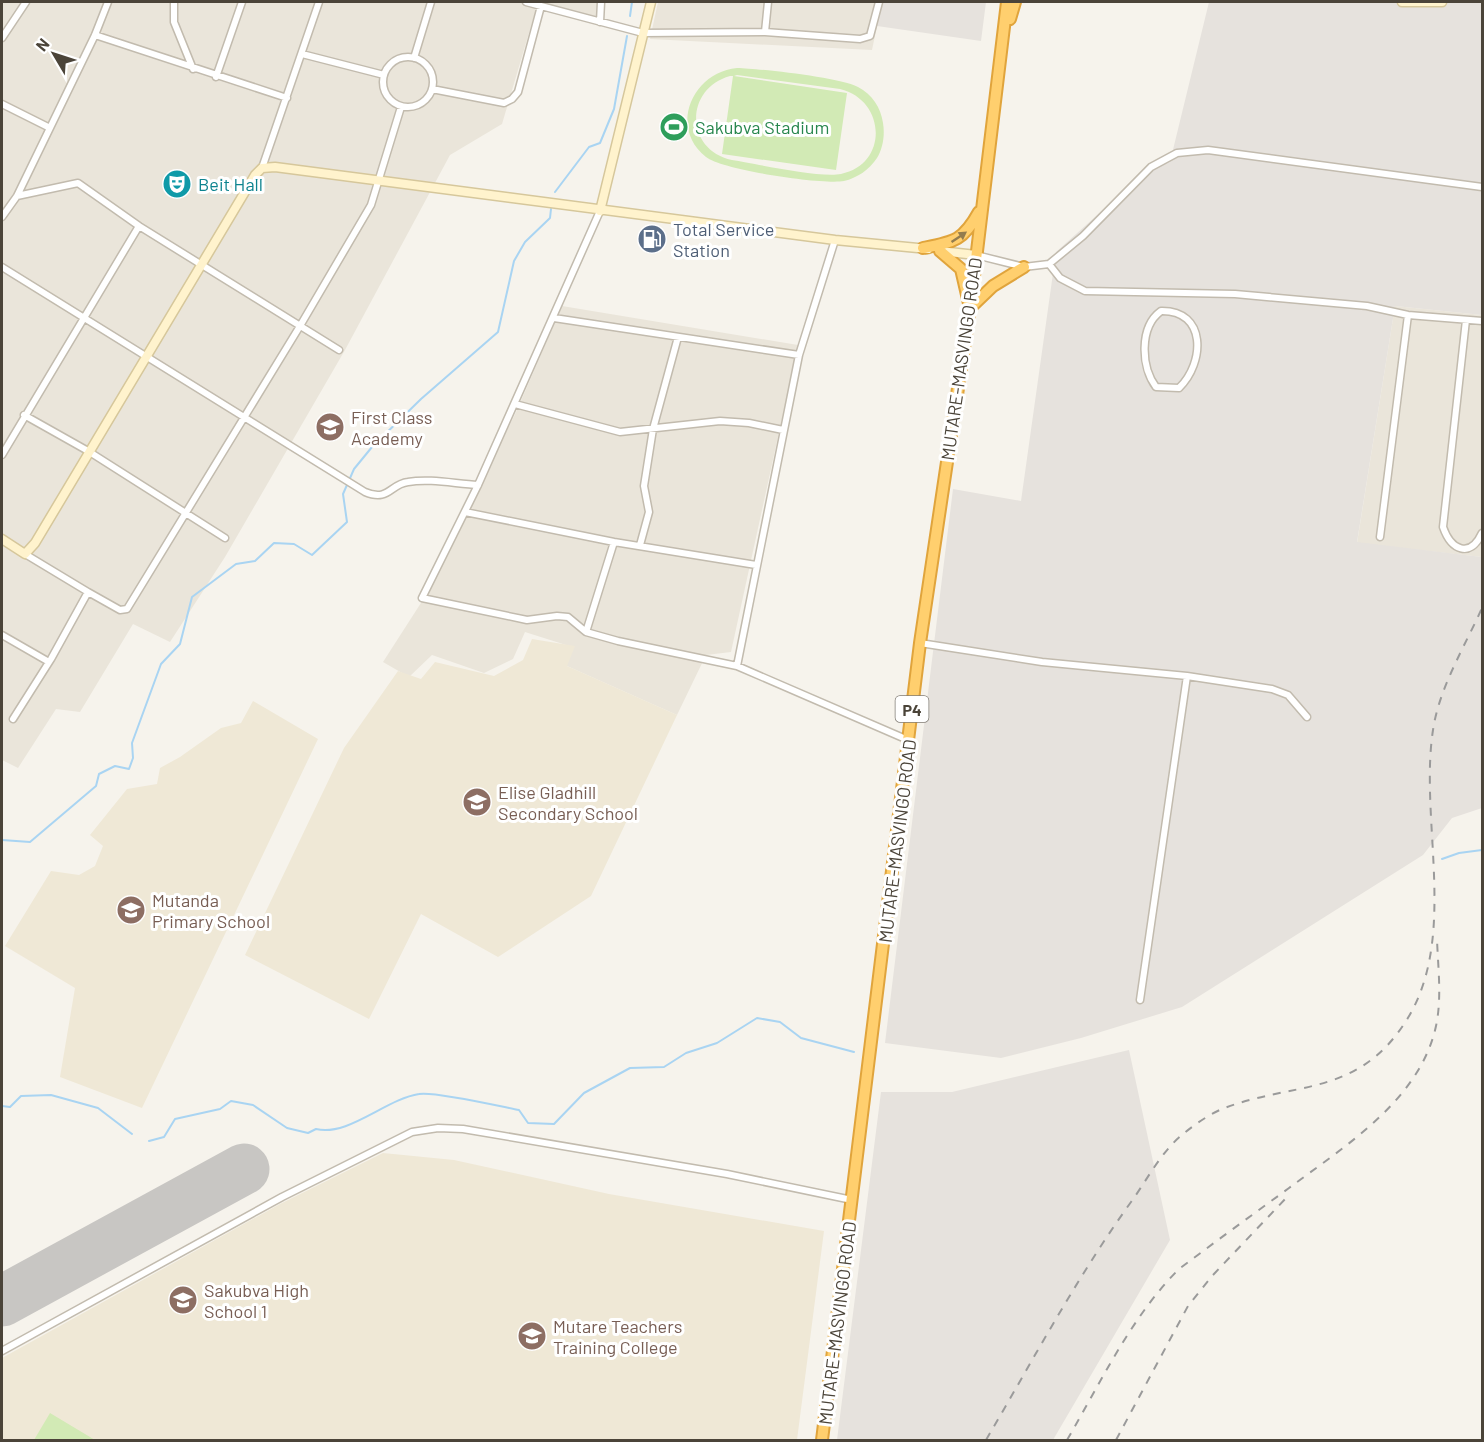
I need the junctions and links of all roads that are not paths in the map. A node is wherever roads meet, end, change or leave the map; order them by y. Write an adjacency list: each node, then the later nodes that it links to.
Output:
1 (26, 2): 22 (street)
2 (108, 2): 21 (street)
3 (174, 2): 25 (street)
4 (242, 2): 27 (street)
5 (319, 2): 23 (street)
6 (431, 2): 24 (street)
7 (526, 2): 16 (street)
8 (601, 2): 17 (street)
9 (651, 2): 20 (street)
10 (768, 2): 19 (street)
11 (879, 2): 19 (street)
12 (1007, 2): 18 (highway, MUTARE-MASVINGO ROAD / P4)
13 (1016, 2): 18 (highway, MUTARE-MASVINGO ROAD / P4)
14 (1402, 2): 15 (street)
15 (1442, 2)
16 (537, 4): 17 (street); 28 (street)
17 (600, 22): 20 (street)
18 (1006, 27): 37 (highway, MUTARE-MASVINGO ROAD / P4)
19 (765, 32): 20 (street)
20 (643, 33): 38 (street)
21 (95, 35): 25 (street); 32 (street)
22 (2, 38)
23 (302, 54): 26 (street); 29 (street)
24 (414, 58): 26 (street); 28 (street)
25 (193, 69): 27 (street)
26 (384, 75): 31 (street)
27 (216, 77): 29 (street)
28 (432, 88): 31 (street)
29 (287, 98): 33 (street)
30 (2, 104): 32 (street)
31 (401, 107): 34 (street)
32 (50, 128): 36 (street)
33 (262, 168): 34 (street); 45 (street)
34 (378, 181): 38 (street); 55 (street)
35 (1482, 188): 46 (street)
36 (17, 196): 39 (street); 40 (street)
37 (982, 206): 42 (highway, one-way to 37); 44 (highway, MUTARE-MASVINGO ROAD / P4)
38 (600, 211): 41 (street); 52 (street)
39 (2, 217)
40 (140, 226): 45 (street); 51 (street)
41 (835, 240): 42 (street); 58 (street)
42 (922, 248): 43 (street)
43 (940, 251): 44 (street); 49 (highway)
44 (976, 255): 48 (street); 49 (highway, MUTARE-MASVINGO ROAD / P4)
45 (202, 263): 55 (street); 59 (street)
46 (1049, 264): 48 (street); 50 (street)
47 (2, 267): 51 (street)
48 (1024, 267): 49 (highway)
49 (970, 308): 82 (highway, MUTARE-MASVINGO ROAD / P4)
50 (1408, 315): 53 (street); 72 (street)
51 (84, 318): 59 (street); 62 (street)
52 (554, 318): 56 (street); 61 (street)
53 (1466, 320): 54 (street); 71 (street)
54 (1482, 321)
55 (300, 326): 57 (street); 63 (street)
56 (678, 337): 58 (street); 64 (street)
57 (339, 350)
58 (800, 355): 65 (street)
59 (147, 356): 63 (street); 66 (street)
60 (1169, 390): 60 (street)
61 (515, 404): 64 (street); 68 (street)
62 (24, 415): 66 (street); 67 (street)
63 (244, 416): 68 (street); 69 (street)
64 (653, 429): 65 (street); 76 (street)
65 (783, 429): 78 (street)
66 (88, 451): 69 (street); 77 (street)
67 (2, 454)
68 (478, 485): 70 (street)
69 (184, 512): 73 (street); 79 (street)
70 (465, 512): 75 (street); 80 (street)
71 (1482, 533)
72 (1380, 537)
73 (225, 538)
74 (2, 539): 77 (street)
75 (614, 542): 76 (street); 80 (street)
76 (640, 545): 78 (street)
77 (25, 554): 79 (street)
78 (756, 565): 84 (street)
79 (88, 592): 83 (street)
80 (586, 632): 84 (street)
81 (2, 635): 83 (street)
82 (921, 643): 85 (street); 88 (highway, MUTARE-MASVINGO ROAD / P4)
83 (49, 662): 87 (street)
84 (737, 666): 88 (street)
85 (1187, 676): 86 (street); 89 (street)
86 (1307, 717)
87 (14, 719)
88 (909, 740): 90 (highway, MUTARE-MASVINGO ROAD / P4)
89 (1140, 1000)
90 (852, 1200): 91 (street); 92 (highway, MUTARE-MASVINGO ROAD / P4)
91 (2, 1351)
92 (822, 1440)

